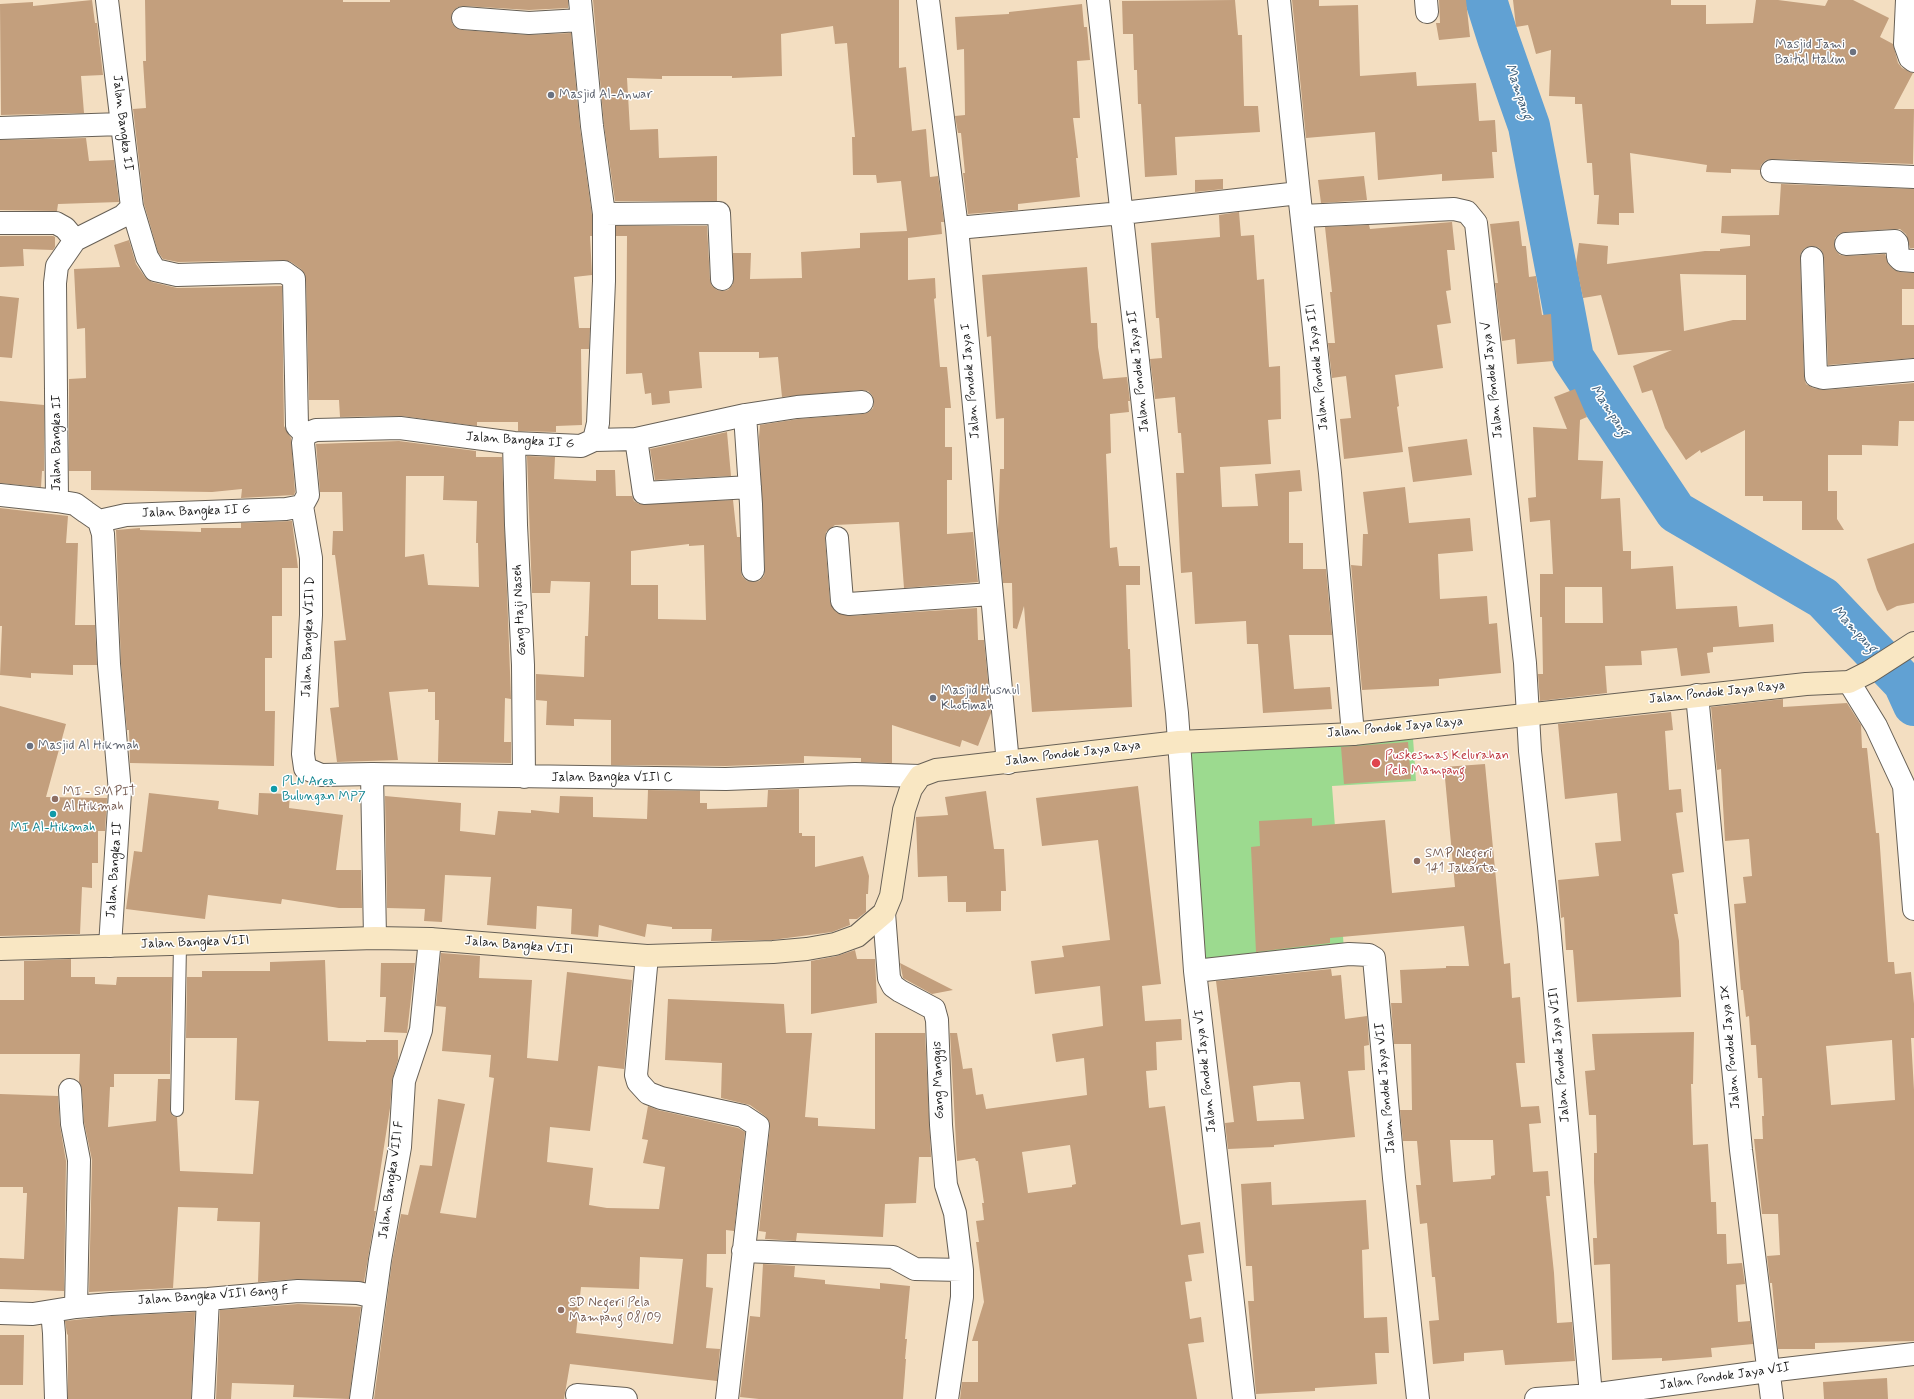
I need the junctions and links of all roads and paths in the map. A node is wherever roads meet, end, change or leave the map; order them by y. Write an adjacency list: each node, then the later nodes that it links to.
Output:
1 (107, 0): 9 (street, Jalan Bangka II)
2 (928, 0): 19 (street, Jalan Pondok Jaya I)
3 (1098, 0): 15 (street, Jalan Pondok Jaya II)
4 (1279, 0): 13 (street, Jalan Pondok Jaya III)
5 (1907, 0): 8 (street)
6 (581, 10): 7 (street); 16 (street, Jalan Bangka II G)
7 (463, 18)
8 (1914, 61)
9 (122, 124): 10 (street); 14 (street, Jalan Bangka II)
10 (0, 128)
11 (1772, 171): 12 (street)
12 (1914, 177)
13 (1298, 193): 15 (street); 17 (street, Jalan Pondok Jaya III)
14 (132, 207): 20 (street, Jalan Bangka II); 28 (street)
15 (1122, 213): 19 (street); 45 (street, Jalan Pondok Jaya II)
16 (604, 214): 24 (street); 30 (street, Jalan Bangka II G)
17 (1302, 216): 43 (street, Jalan Pondok Jaya V); 44 (street, Jalan Pondok Jaya III)
18 (0, 222): 20 (street)
19 (957, 228): 39 (street, Jalan Pondok Jaya I)
20 (75, 240): 34 (street, Jalan Bangka II)
21 (1846, 244): 23 (street)
22 (1812, 258): 25 (street)
23 (1914, 261)
24 (722, 279)
25 (1914, 370)
26 (862, 402): 27 (street)
27 (745, 415): 29 (street); 32 (street)
28 (305, 434): 31 (street, Jalan Bangka II G); 35 (street)
29 (636, 438): 30 (street); 32 (street)
30 (594, 440): 31 (street, Jalan Bangka II G)
31 (514, 443): 50 (street, Gang Haji Naseh)
32 (750, 487): 38 (street)
33 (0, 495): 34 (street)
34 (57, 501): 36 (street, Jalan Bangka II)
35 (302, 506): 36 (street, Jalan Bangka II G); 47 (street, Jalan Bangka VIII D)
36 (99, 521): 56 (street, Jalan Bangka II)
37 (837, 538): 39 (street)
38 (753, 570)
39 (992, 594): 46 (street, Jalan Pondok Jaya I)
40 (1907, 647): 41 (street, Jalan Pondok Jaya Raya)
41 (1849, 682): 42 (street, Jalan Pondok Jaya Raya); 51 (street)
42 (1697, 695): 43 (street, Jalan Pondok Jaya Raya); 70 (street, Jalan Pondok Jaya IX)
43 (1528, 715): 44 (street, Jalan Pondok Jaya Raya); 72 (street, Jalan Pondok Jaya VIII)
44 (1352, 734): 45 (street, Jalan Pondok Jaya Raya)
45 (1180, 742): 46 (street, Jalan Pondok Jaya Raya); 59 (street, Jalan Pondok Jaya VI)
46 (1008, 763): 49 (street, Jalan Pondok Jaya Raya)
47 (305, 768): 48 (street, Jalan Bangka VIII C)
48 (372, 774): 50 (street, Jalan Bangka VIII C); 53 (street)
49 (920, 776): 50 (street, Jalan Bangka VIII C); 52 (street, Jalan Bangka VIII)
50 (524, 777)
51 (1914, 909)
52 (884, 913): 58 (street, Jalan Bangka VIII); 63 (street, Gang Manggis)
53 (376, 938): 54 (street, Jalan Bangka VIII); 55 (street, Jalan Bangka VIII)
54 (430, 939): 58 (street, Jalan Bangka VIII); 64 (street, Jalan Bangka VIII F)
55 (180, 944): 56 (street, Jalan Bangka VIII); 61 (lane)
56 (110, 946): 57 (street, Jalan Bangka VIII)
57 (0, 948)
58 (647, 956): 62 (street)
59 (1195, 971): 79 (street, Jalan Pondok Jaya VI); 80 (street, Jalan Pondok Jaya VII)
60 (70, 1090): 66 (street)
61 (177, 1110)
62 (743, 1251): 63 (street); 77 (street)
63 (962, 1270): 78 (street, Gang Manggis)
64 (374, 1297): 65 (street, Jalan Bangka VIII Gang F); 75 (street, Jalan Bangka VIII F)
65 (208, 1299): 66 (street, Jalan Bangka VIII Gang F); 74 (street)
66 (76, 1307): 67 (street, Jalan Bangka VIII Gang F)
67 (52, 1311): 68 (street); 73 (street)
68 (0, 1313)
69 (1914, 1354): 70 (street, Jalan Pondok Jaya VII)
70 (1768, 1370): 72 (street, Jalan Pondok Jaya VII); 82 (street, Jalan Pondok Jaya IX)
71 (577, 1395): 76 (street)
72 (1591, 1395): 81 (street, Jalan Pondok Jaya VII)
73 (56, 1399)
74 (203, 1399)
75 (361, 1399)
76 (626, 1399)
77 (727, 1399)
78 (947, 1399)
79 (1244, 1399)
80 (1418, 1399)
81 (1536, 1399)
82 (1772, 1399)

